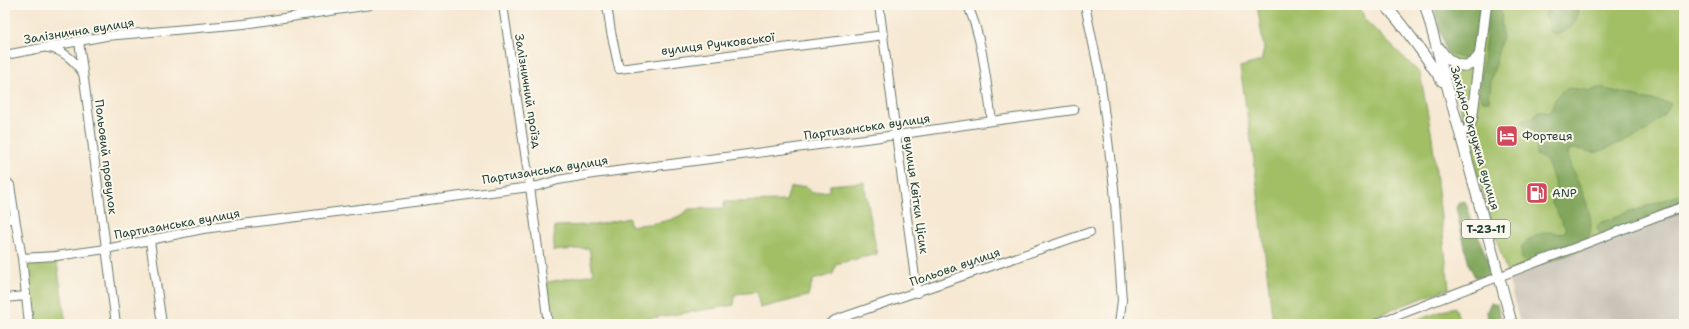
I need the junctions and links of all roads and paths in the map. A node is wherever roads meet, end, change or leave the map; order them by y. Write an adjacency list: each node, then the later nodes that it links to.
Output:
1 (370, 5): 12 (street, Залізнична вулиця)
2 (503, 5): 23 (street, Залізничний проїзд)
3 (607, 5): 10 (street, вулиця Ручковської)
4 (879, 5): 10 (street, вулиця Квітки Цісик)
5 (1085, 5): 41 (street)
6 (1385, 5): 17 (main road, Т-23-11)
7 (1425, 5): 11 (main road, Західно-Окружна вулиця)
8 (1486, 5): 14 (main road)
9 (968, 6): 19 (street)
10 (884, 35): 21 (street, вулиця Квітки Цісик)
11 (1433, 36): 14 (main road); 17 (main road, Західно-Окружна вулиця)
12 (79, 41): 13 (street, Залізнична вулиця); 16 (street, Польовий провулок)
13 (43, 48): 15 (street, Залізнична вулиця); 16 (street)
14 (1480, 54): 20 (main road)
15 (5, 55)
16 (83, 74): 29 (street, Польовий провулок)
17 (1447, 90): 20 (main road, Західно-Окружна вулиця / Т-23-11)
18 (1074, 110): 19 (street, Партизанська вулиця)
19 (992, 121): 21 (street, Партизанська вулиця)
20 (1460, 133): 31 (main road, Західно-Окружна вулиця / Т-23-11)
21 (896, 135): 23 (street, Партизанська вулиця); 32 (street, вулиця Квітки Цісик)
22 (5, 180): 25 (street)
23 (530, 186): 28 (street, Партизанська вулиця); 39 (street, Залізничний проїзд)
24 (1684, 206): 31 (street)
25 (15, 218): 26 (street); 30 (street)
26 (5, 220)
27 (1090, 232): 32 (street, Польова вулиця)
28 (150, 241): 29 (street, Партизанська вулиця); 38 (street)
29 (106, 250): 30 (street, Партизанська вулиця); 37 (street, Польовий провулок)
30 (22, 258): 33 (street)
31 (1499, 277): 35 (main road, Західно-Окружна вулиця); 42 (street)
32 (917, 293): 40 (street, Польова вулиця)
33 (26, 296): 34 (street); 36 (street)
34 (5, 298)
35 (1511, 319)
36 (29, 324)
37 (116, 324)
38 (162, 324)
39 (548, 324)
40 (829, 324)
41 (1119, 324)
42 (1375, 324)

